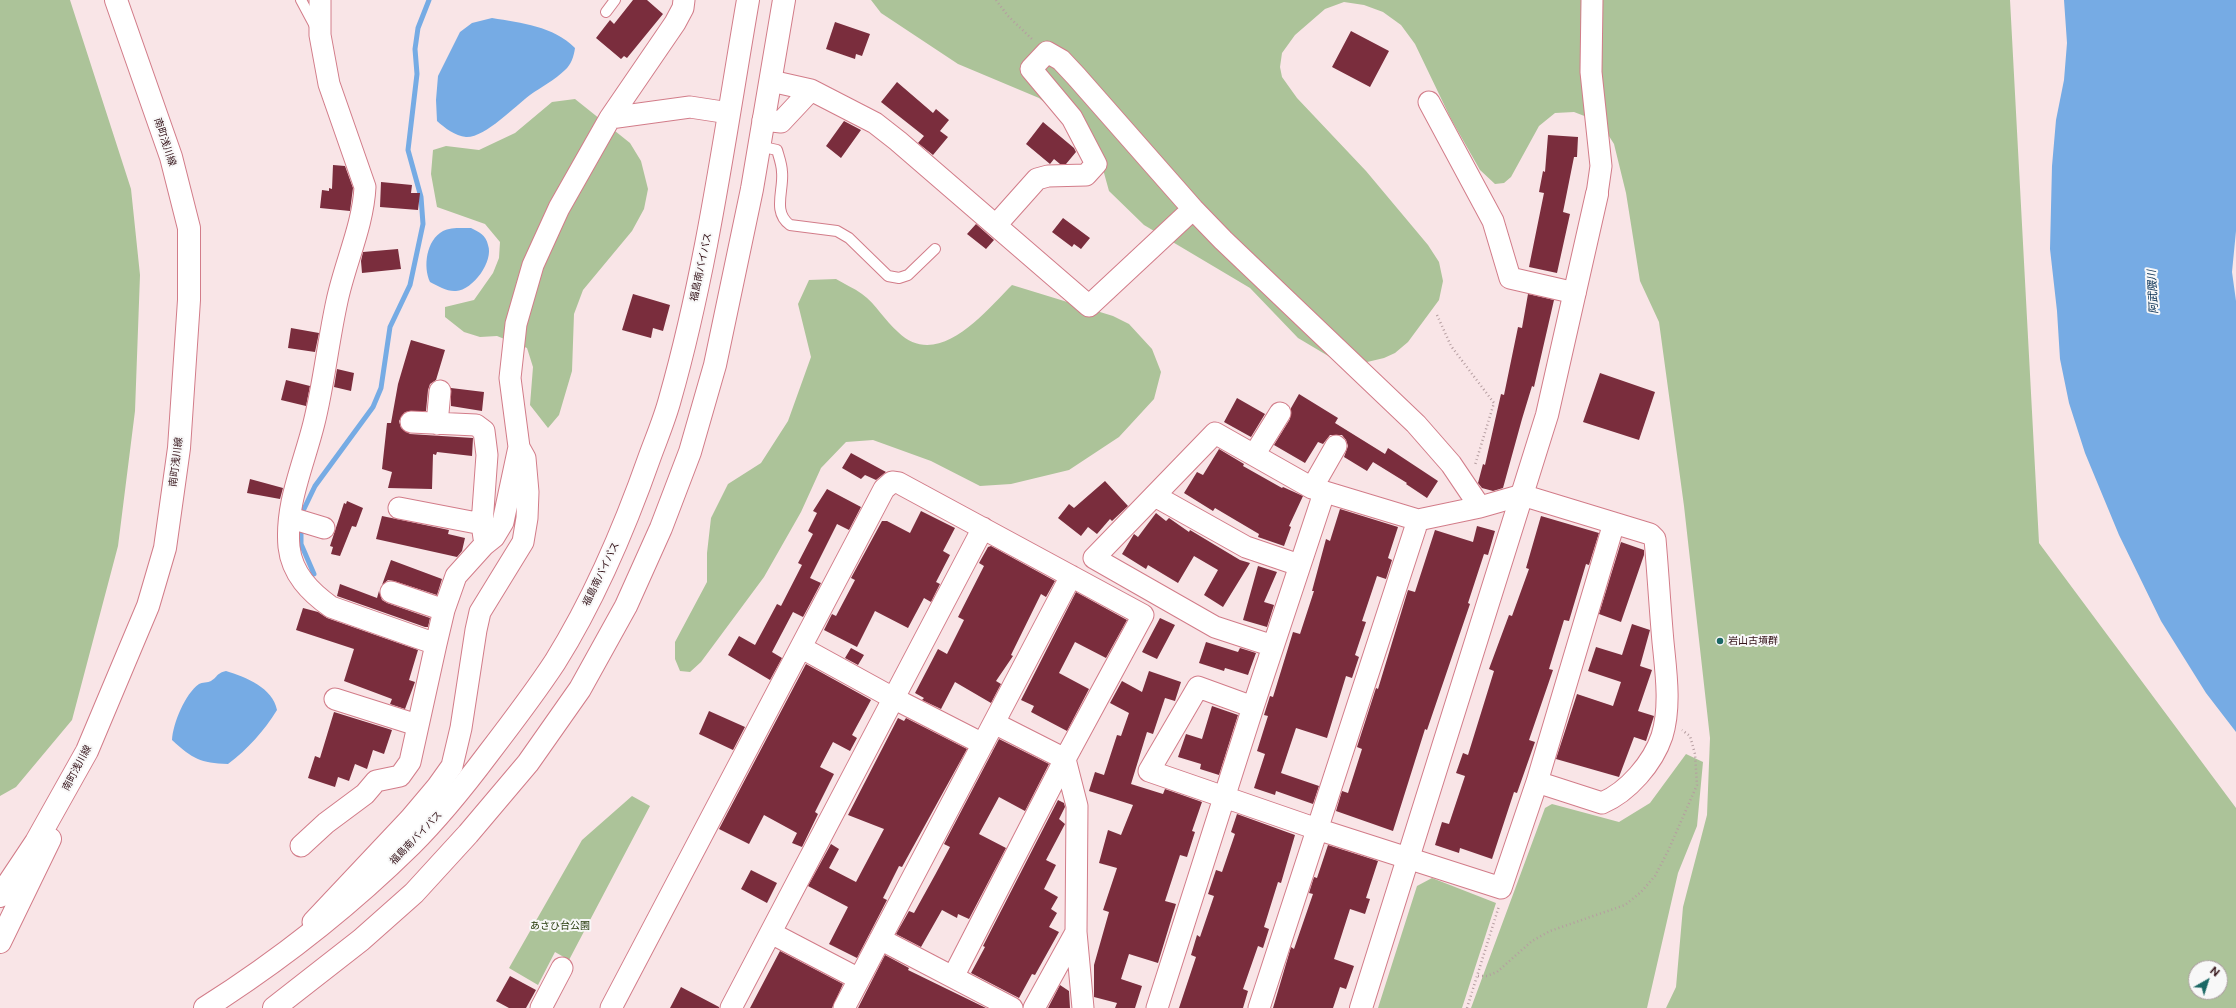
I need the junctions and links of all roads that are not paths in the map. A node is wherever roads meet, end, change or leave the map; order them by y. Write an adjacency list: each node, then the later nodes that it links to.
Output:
1 (116, 0): 55 (main road, 南町浅川線)
2 (301, 0): 10 (lane)
3 (320, 0): 10 (street)
4 (615, 0): 9 (lane)
5 (684, 0): 15 (street)
6 (748, 0): 14 (main road, 福島南バイパス)
7 (784, 0): 11 (main road)
8 (1592, 0): 18 (street)
9 (606, 12)
10 (320, 35): 35 (street)
11 (770, 80): 12 (street); 16 (main road)
12 (811, 90): 16 (street); 20 (street)
13 (1429, 102): 22 (street)
14 (729, 113): 15 (street); 65 (main road, 福島南バイパス)
15 (610, 118): 27 (street)
16 (763, 120): 17 (main road)
17 (759, 146): 21 (lane); 72 (main road)
18 (1597, 194): 22 (main road)
19 (1193, 209): 20 (street); 20 (street); 33 (street)
20 (996, 225)
21 (935, 249)
22 (1575, 293): 31 (main road)
23 (440, 392): 26 (street)
24 (1280, 413): 29 (street)
25 (411, 422): 26 (street)
26 (437, 424): 38 (street)
27 (519, 446): 41 (street); 65 (street)
28 (1336, 446): 30 (street)
29 (1254, 455): 30 (street); 32 (street)
30 (1318, 491): 36 (street); 42 (street)
31 (1522, 495): 33 (street); 37 (street); 61 (main road)
32 (1155, 496): 42 (street); 47 (street)
33 (1480, 507): 36 (street)
34 (399, 508): 38 (street)
35 (291, 518): 39 (street); 46 (street)
36 (1418, 520): 59 (street)
37 (1614, 523): 57 (street); 57 (street)
38 (482, 524): 41 (street)
39 (324, 528)
40 (982, 528): 43 (street); 48 (street); 49 (street)
41 (484, 545): 45 (street)
42 (1299, 565): 47 (street)
43 (1071, 576): 52 (street); 56 (street)
44 (391, 592): 45 (street)
45 (444, 610): 46 (street)
46 (436, 644): 53 (street)
47 (1273, 646): 51 (street)
48 (802, 648): 49 (street); 74 (street)
49 (893, 698): 54 (street); 64 (street)
50 (335, 699): 53 (street)
51 (1253, 707): 58 (street); 58 (street)
52 (994, 723): 54 (street); 56 (street)
53 (417, 726): 60 (street)
54 (983, 744): 66 (street)
55 (87, 751): 62 (main road, 南町浅川線); 67 (main road)
56 (1065, 759): 63 (street); 69 (street)
57 (1537, 782): 61 (street)
58 (1225, 797): 59 (street); 80 (street)
59 (1317, 829): 61 (street); 81 (street)
60 (301, 846)
61 (1408, 857): 82 (main road)
62 (0, 896)
63 (1076, 932): 78 (street); 79 (street)
64 (771, 933): 70 (street); 75 (street)
65 (307, 936): 71 (main road, 福島南バイパス)
66 (880, 940): 69 (street); 70 (street)
67 (0, 942)
68 (562, 968): 73 (street)
69 (953, 977): 77 (street)
70 (859, 979): 76 (street)
71 (204, 1008)
72 (274, 1008)
73 (541, 1008)
74 (611, 1008)
75 (731, 1008)
76 (844, 1008)
77 (1012, 1008)
78 (1034, 1008)
79 (1082, 1008)
80 (1157, 1008)
81 (1258, 1008)
82 (1361, 1008)

